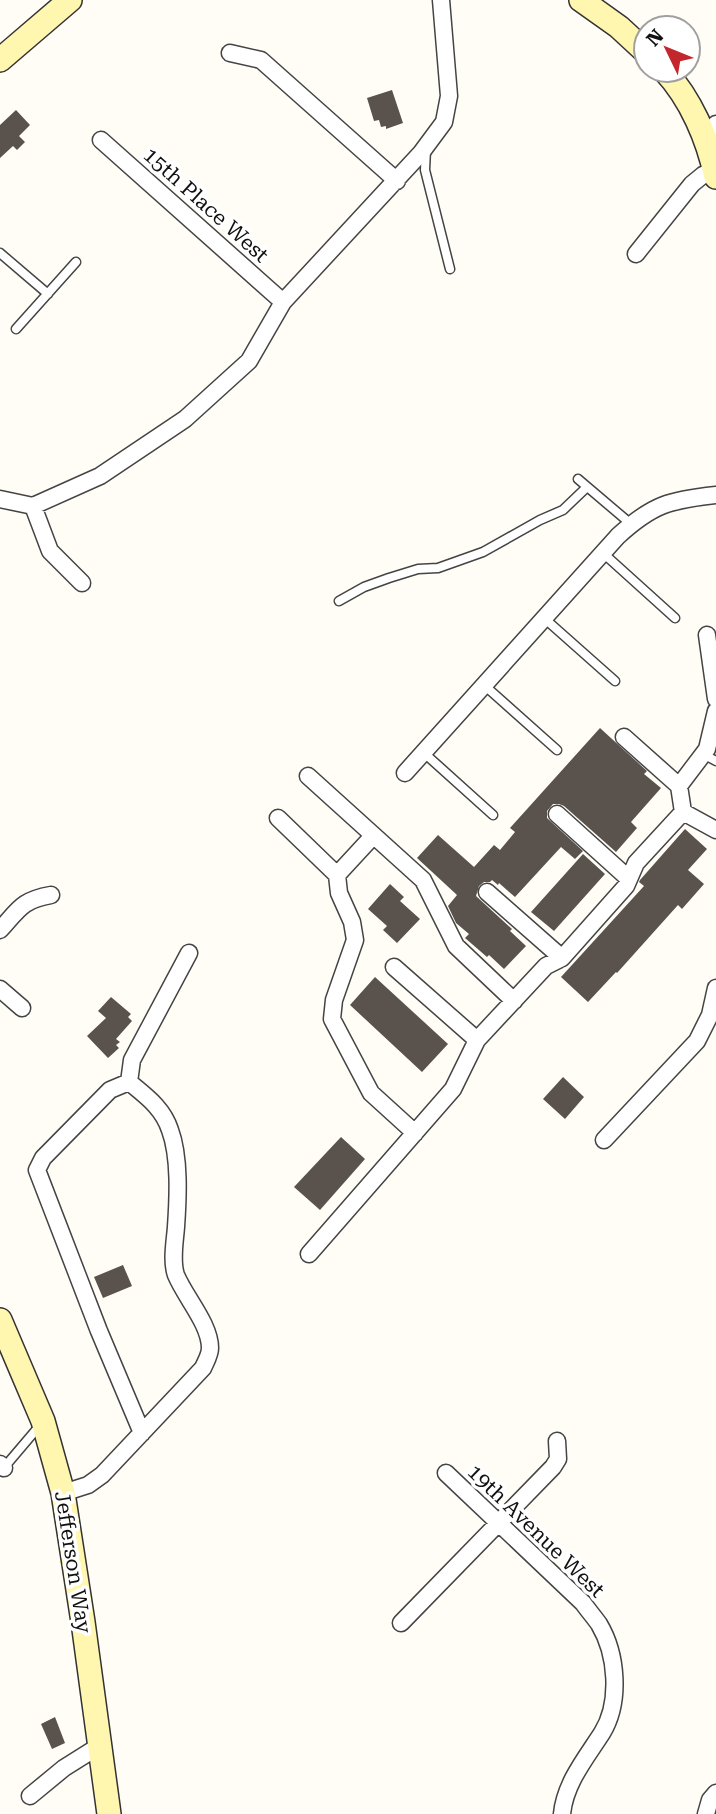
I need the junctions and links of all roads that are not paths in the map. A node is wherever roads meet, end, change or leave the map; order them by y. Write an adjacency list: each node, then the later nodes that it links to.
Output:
1 (70, 0): 6 (street)
2 (441, 0): 10 (street)
3 (585, 1): 4 (street)
4 (632, 39)
5 (230, 53): 12 (street)
6 (0, 60)
7 (674, 84): 8 (street)
8 (710, 131): 11 (street)
9 (101, 140): 18 (street, 15th Place West)
10 (424, 150): 12 (street); 16 (lane)
11 (715, 174): 14 (street)
12 (397, 181): 18 (street)
13 (0, 253): 17 (lane)
14 (636, 254)
15 (76, 262): 17 (lane)
16 (450, 269)
17 (48, 294): 19 (lane)
18 (283, 302): 24 (street)
19 (16, 329)
20 (578, 479): 21 (lane)
21 (587, 487): 25 (lane); 28 (lane)
22 (716, 495): 25 (street)
23 (0, 499): 24 (street)
24 (33, 506): 27 (street)
25 (631, 524): 26 (street)
26 (603, 553): 29 (street); 30 (lane)
27 (82, 583)
28 (339, 601)
29 (544, 618): 32 (lane); 33 (street)
30 (675, 618)
31 (706, 635): 34 (street)
32 (615, 681)
33 (484, 685): 37 (lane); 38 (street)
34 (716, 699)
35 (716, 711): 39 (street)
36 (624, 737): 42 (street)
37 (557, 750)
38 (423, 752): 40 (street); 45 (lane)
39 (709, 754): 42 (street)
40 (405, 772)
41 (308, 776): 48 (street)
42 (679, 786): 43 (street)
43 (683, 812): 47 (street); 50 (street)
44 (557, 814): 50 (street)
45 (493, 815)
46 (278, 818): 49 (street)
47 (716, 830)
48 (373, 836): 49 (street); 59 (street)
49 (337, 876): 64 (street)
50 (629, 879): 55 (street)
51 (487, 892): 55 (street)
52 (51, 895): 53 (street)
53 (0, 930)
54 (189, 953): 63 (street)
55 (562, 958): 59 (street)
56 (394, 967): 62 (street)
57 (716, 988): 61 (street)
58 (0, 989): 60 (street)
59 (514, 1001): 62 (street)
60 (22, 1008)
61 (713, 1016): 65 (street)
62 (477, 1040): 64 (street)
63 (128, 1082): 69 (street); 69 (street)
64 (415, 1133): 66 (street)
65 (604, 1140)
66 (309, 1254)
67 (0, 1320): 68 (street, Jefferson Way)
68 (43, 1421): 71 (lane); 73 (street, Jefferson Way)
69 (142, 1433): 73 (street)
70 (557, 1441): 74 (street)
71 (1, 1468)
72 (446, 1473): 74 (street, 19th Avenue West)
73 (63, 1493): 76 (street, Jefferson Way)
74 (499, 1524): 75 (street); 80 (street, 19th Avenue West)
75 (401, 1623)
76 (99, 1746): 78 (street); 79 (street, Jefferson Way)
77 (716, 1793): 81 (street)
78 (30, 1796)
79 (108, 1814)
80 (562, 1814)
81 (706, 1814)

